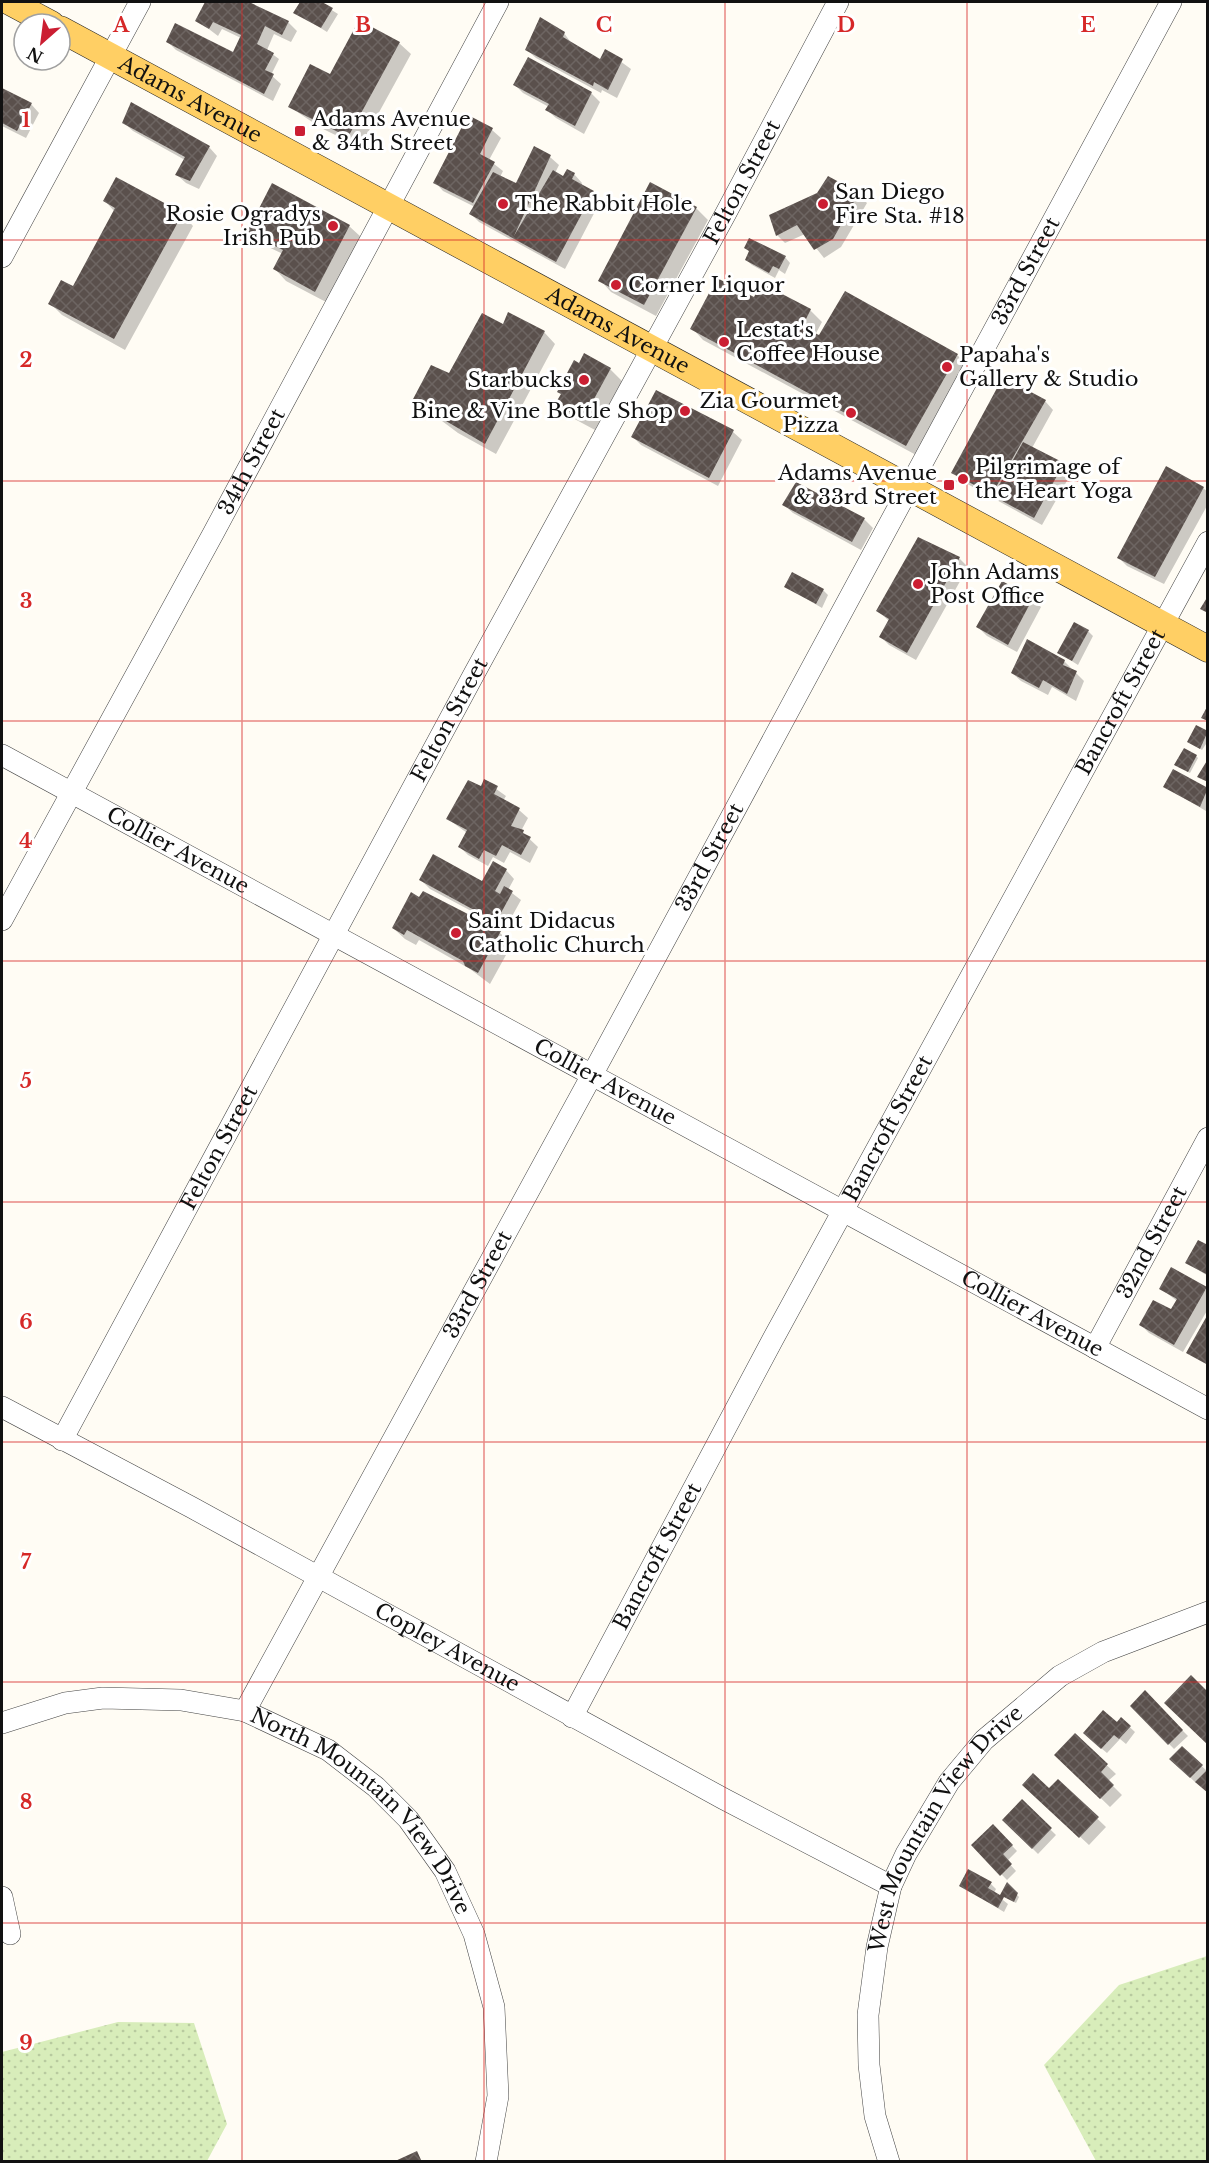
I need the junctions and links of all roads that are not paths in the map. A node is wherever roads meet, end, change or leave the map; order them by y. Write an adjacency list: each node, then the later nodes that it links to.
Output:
1 (10, 2): 6 (main road)
2 (140, 2): 8 (street)
3 (498, 2): 9 (street, 34th Street)
4 (838, 2): 11 (street, Felton Street)
5 (1171, 2): 12 (street, 33rd Street)
6 (29, 12)
7 (72, 36): 8 (main road, Adams Avenue)
8 (111, 57): 9 (main road, Adams Avenue); 10 (street)
9 (389, 206): 11 (main road, Adams Avenue); 17 (street, 34th Street)
10 (2, 257)
11 (651, 347): 12 (main road, Adams Avenue); 19 (street, Felton Street)
12 (909, 488): 14 (main road, Adams Avenue); 20 (street, 33rd Street)
13 (1208, 542): 14 (street, Bancroft Street)
14 (1162, 625): 15 (main road, Adams Avenue); 22 (street, Bancroft Street)
15 (1208, 650)
16 (2, 756): 17 (street, Collier Avenue)
17 (71, 792): 18 (street, 34th Street); 19 (street, Collier Avenue)
18 (2, 920)
19 (335, 934): 20 (street, Collier Avenue); 26 (street, Felton Street)
20 (592, 1075): 22 (street, Collier Avenue); 27 (street, 33rd Street)
21 (1208, 1138): 23 (street, 32nd Street)
22 (844, 1212): 23 (street, Collier Avenue); 30 (street, Bancroft Street)
23 (1095, 1348): 25 (street, Collier Avenue)
24 (2, 1407): 26 (street, Copley Avenue)
25 (1208, 1409)
26 (62, 1440): 27 (street, Copley Avenue)
27 (317, 1575): 29 (street, 33rd Street); 30 (street, Copley Avenue)
28 (1208, 1612): 32 (street, West Mountain View Drive)
29 (245, 1711): 31 (street, North Mountain View Drive); 35 (street, North Mountain View Drive)
30 (572, 1717): 32 (street, Copley Avenue)
31 (2, 1723)
32 (891, 1886): 36 (street, West Mountain View Drive)
33 (2, 1897): 34 (street)
34 (10, 1934)
35 (486, 2162)
36 (889, 2162)

